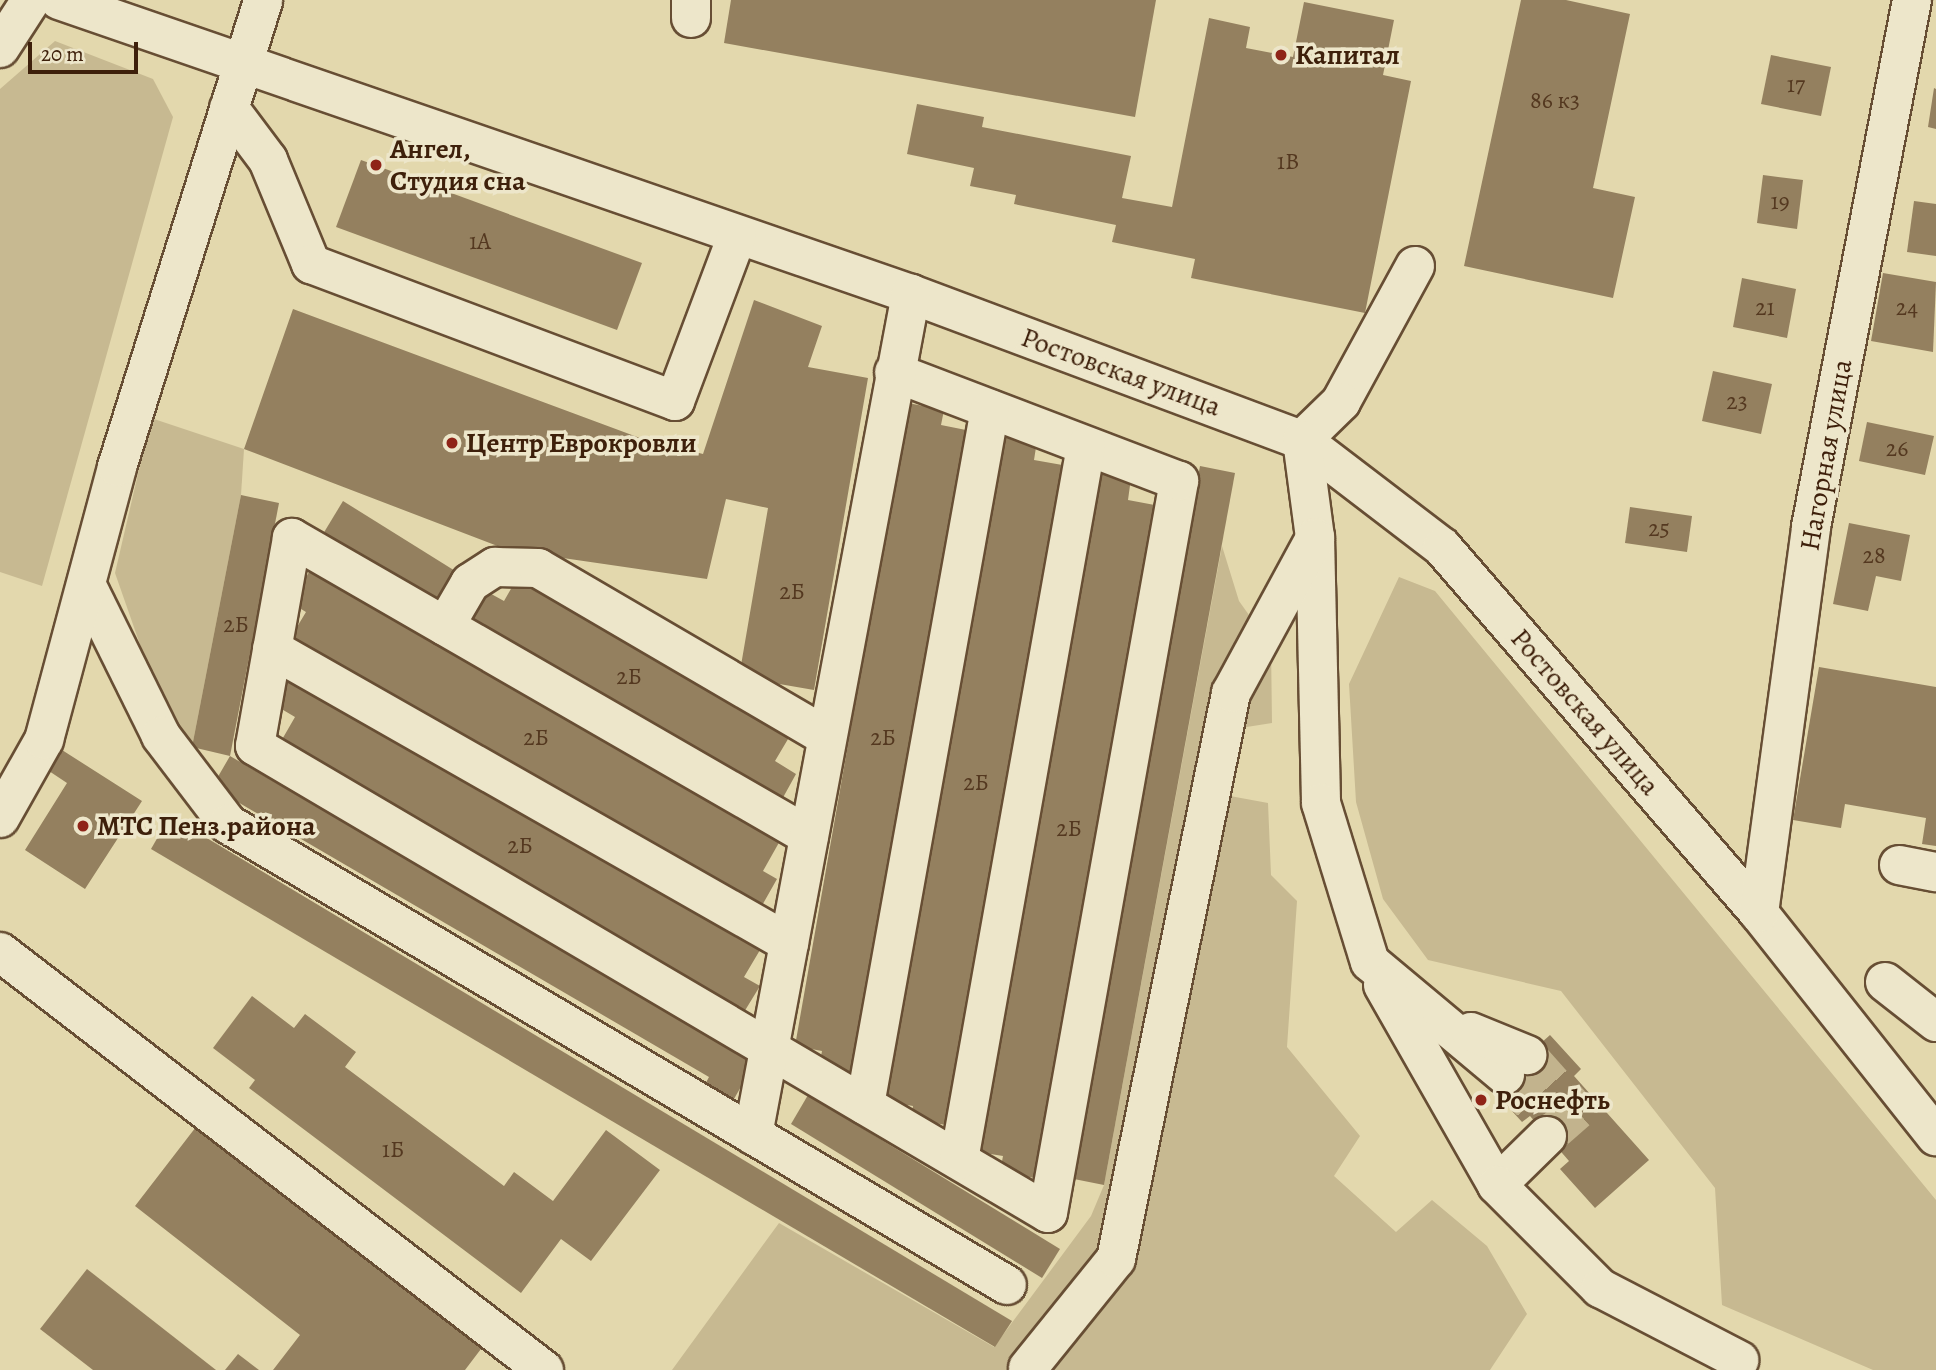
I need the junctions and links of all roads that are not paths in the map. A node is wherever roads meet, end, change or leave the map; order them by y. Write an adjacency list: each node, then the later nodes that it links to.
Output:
1 (32, 0): 5 (street)
2 (59, 0): 6 (street, Ростовская улица)
3 (263, 0): 6 (street)
4 (1912, 0): 24 (street, Нагорная улица)
5 (0, 48)
6 (244, 60): 7 (street); 8 (street, Ростовская улица)
7 (229, 108): 8 (street); 16 (street)
8 (737, 236): 10 (street, Ростовская улица)
9 (1415, 266): 13 (street)
10 (911, 294): 11 (street); 13 (street, Ростовская улица)
11 (894, 372): 12 (street); 19 (street)
12 (990, 409): 14 (street); 32 (street)
13 (1302, 440): 15 (street); 24 (street, Ростовская улица)
14 (1086, 446): 36 (street); 36 (street)
15 (1315, 537): 27 (street); 40 (street)
16 (88, 588): 20 (street); 34 (street)
17 (445, 626): 18 (street); 19 (street); 21 (street)
18 (272, 649): 25 (street); 30 (street)
19 (826, 736): 21 (street)
20 (0, 818)
21 (809, 836): 25 (street)
22 (1899, 865): 23 (street)
23 (1936, 872)
24 (1759, 913): 33 (street, Ростовская улица)
25 (789, 943): 30 (street)
26 (0, 952): 41 (street)
27 (1370, 962): 31 (street); 37 (street)
28 (1885, 982): 29 (street)
29 (1936, 1022)
30 (769, 1048): 32 (street); 34 (street)
31 (1516, 1065)
32 (865, 1105): 36 (street)
33 (1931, 1131)
34 (753, 1135): 38 (street)
35 (1547, 1136): 37 (street)
36 (959, 1160)
37 (1497, 1185): 39 (street)
38 (1007, 1285)
39 (1746, 1367)
40 (1028, 1368)
41 (544, 1370)

